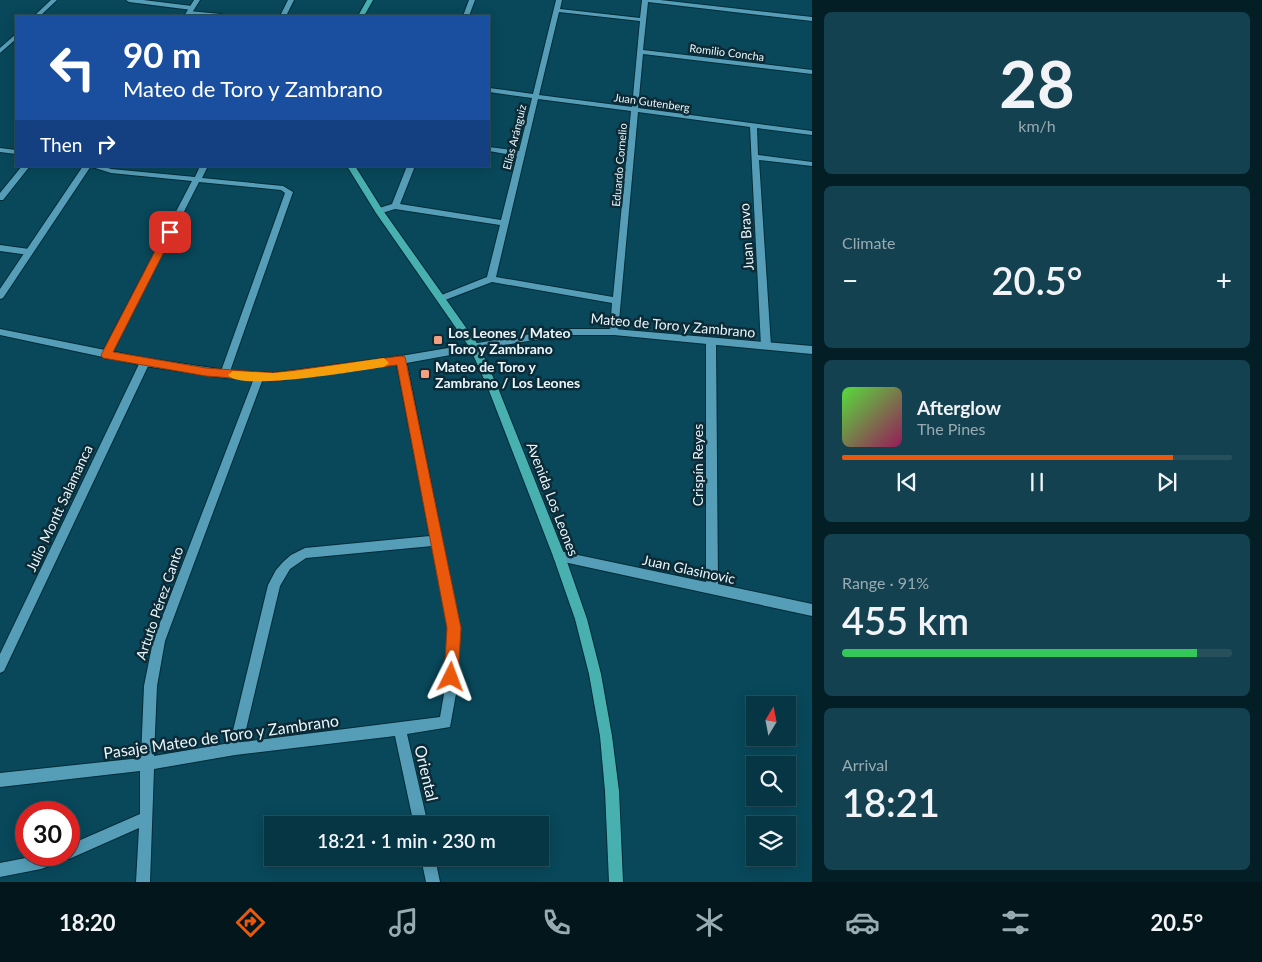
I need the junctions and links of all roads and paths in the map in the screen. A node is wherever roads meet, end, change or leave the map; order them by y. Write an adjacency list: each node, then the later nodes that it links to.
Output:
1 (54, 0): 11 (street)
2 (129, 0): 10 (street)
3 (197, 0): 10 (street)
4 (291, 0): 13 (street)
5 (370, 0): 14 (main road)
6 (472, 0): 15 (street)
7 (559, 0): 9 (street, Elías Aránguiz)
8 (645, 0): 16 (street); 17 (street, Eduardo Cornelio)
9 (556, 10): 17 (street); 23 (street, Elías Aránguiz)
10 (189, 12): 12 (street)
11 (38, 15)
12 (213, 15)
13 (284, 15)
14 (362, 15)
15 (466, 15)
16 (812, 19)
17 (643, 20): 20 (street, Eduardo Cornelio)
18 (15, 37): 19 (street)
19 (0, 51)
20 (640, 52): 21 (street, Romilio Concha); 24 (street, Eduardo Cornelio)
21 (812, 72)
22 (490, 90): 23 (street, Juan Gutenberg)
23 (535, 96): 24 (street, Juan Gutenberg); 30 (street, Elías Aránguiz)
24 (635, 110): 25 (street, Juan Gutenberg); 49 (street, Eduardo Cornelio)
25 (753, 126): 26 (street, Juan Gutenberg); 31 (street, Juan Bravo)
26 (812, 133)
27 (490, 149): 30 (street)
28 (0, 150): 29 (street)
29 (15, 152)
30 (522, 154): 43 (street, Elías Aránguiz)
31 (755, 157): 32 (street); 54 (street, Juan Bravo)
32 (812, 164)
33 (25, 167): 40 (street)
34 (85, 167): 45 (street)
35 (97, 167): 39 (street)
36 (203, 167): 39 (street)
37 (352, 167): 42 (main road, Avenida Los Leones)
38 (410, 167): 41 (street)
39 (197, 179): 56 (street); 59 (street)
40 (0, 198)
41 (395, 206): 42 (street); 43 (street)
42 (380, 212): 48 (main road, Avenida Los Leones)
43 (505, 223): 46 (street, Elías Aránguiz)
44 (0, 248): 45 (street)
45 (29, 252): 47 (street)
46 (491, 279): 48 (street); 49 (street, Mateo de Toro y Zambrano)
47 (0, 296)
48 (442, 298): 53 (main road, Avenida Los Leones)
49 (617, 301): 51 (street, Eduardo Cornelio)
50 (0, 332): 56 (street, Mateo de Toro y Zambrano)
51 (614, 332): 52 (street, Mateo de Toro y Zambrano); 53 (street, Mateo de Toro y Zambrano)
52 (711, 341): 54 (street, Mateo de Toro y Zambrano); 63 (street, Crispín Reyes)
53 (474, 346): 57 (street, Mateo de Toro y Zambrano); 62 (main road, Avenida Los Leones)
54 (766, 346): 55 (street, Mateo de Toro y Zambrano)
55 (812, 350)
56 (106, 355): 58 (street, Mateo de Toro y Zambrano)
57 (401, 360): 60 (street, Mateo de Toro y Zambrano); 61 (street)
58 (145, 362): 59 (street, Mateo de Toro y Zambrano); 65 (street, Julio Montt Salamanca)
59 (225, 374): 60 (street, Mateo de Toro y Zambrano)
60 (259, 376): 68 (street, Artuto Pérez Canto)
61 (436, 541): 66 (street, Pasaje Mateo de Toro y Zambrano); 67 (street)
62 (559, 556): 63 (street, Juan Glasinovic); 78 (main road, Avenida Los Leones)
63 (712, 589): 64 (street, Juan Glasinovic)
64 (812, 610)
65 (0, 667)
66 (400, 728): 67 (street, Pasaje Mateo de Toro y Zambrano); 70 (street, Oriental)
67 (235, 748): 68 (street, Pasaje Mateo de Toro y Zambrano)
68 (147, 764): 69 (street, Pasaje Mateo de Toro y Zambrano); 71 (street, Artuto Pérez Canto)
69 (0, 780)
70 (419, 816)
71 (145, 819): 72 (street); 76 (street, Artuto Pérez Canto)
72 (80, 847)
73 (20, 866): 75 (street)
74 (430, 866): 77 (street)
75 (0, 870)
76 (143, 882)
77 (433, 882)
78 (616, 882)

